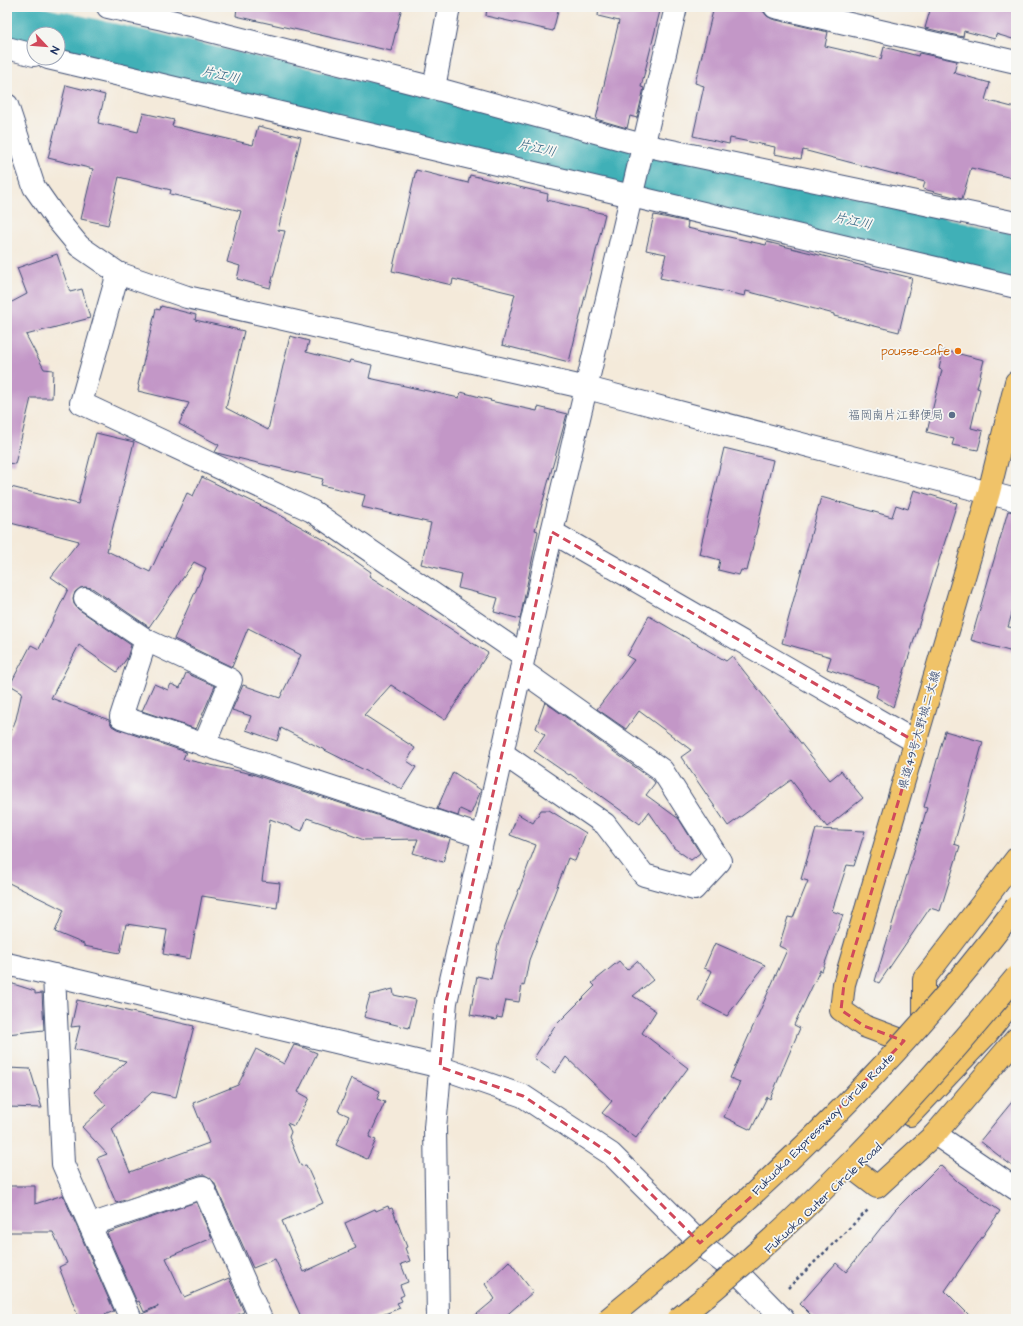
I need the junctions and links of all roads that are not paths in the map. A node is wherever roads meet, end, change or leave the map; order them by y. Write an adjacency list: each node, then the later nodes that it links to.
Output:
1 (108, 7): 5 (street)
2 (449, 7): 10 (street)
3 (676, 7): 12 (street)
4 (775, 7): 9 (street)
5 (163, 13): 10 (street)
6 (7, 48): 7 (street)
7 (26, 53)
8 (66, 62): 13 (street)
9 (1016, 62)
10 (434, 88): 12 (street)
11 (7, 105): 15 (street)
12 (642, 148): 13 (street); 14 (street)
13 (632, 192): 16 (street); 18 (street)
14 (1016, 223)
15 (118, 273): 18 (street); 24 (street)
16 (1016, 287)
17 (1016, 382): 19 (main road, 県道49号大野城二丈線)
18 (587, 388): 19 (street); 21 (street)
19 (989, 492): 20 (street); 25 (main road, 県道49号大野城二丈線)
20 (1016, 500)
21 (552, 532): 24 (street); 25 (street)
22 (85, 599): 23 (street)
23 (146, 640): 26 (street); 26 (street)
24 (522, 663): 27 (street); 27 (street)
25 (916, 742): 37 (main road, 県道49号大野城二丈線)
26 (204, 745): 28 (street)
27 (502, 753): 28 (street)
28 (483, 837): 38 (street)
29 (1016, 859): 35 (main road)
30 (1016, 907): 35 (main road); 44 (main road, Fukuoka Expressway Circle Route, bridge)
31 (7, 964): 32 (street)
32 (54, 975): 38 (street); 42 (street)
33 (1016, 977): 46 (main road, bridge)
34 (1016, 997): 40 (main road, Fukuoka Outer Circle Road)
35 (924, 1019): 37 (main road)
36 (1016, 1039): 39 (main road)
37 (904, 1041): 43 (main road)
38 (440, 1067): 43 (street); 49 (street)
39 (935, 1134): 40 (main road); 41 (street)
40 (856, 1171): 45 (main road, Fukuoka Outer Circle Road)
41 (1016, 1189)
42 (90, 1225): 47 (street); 48 (street)
43 (706, 1249): 45 (street); 52 (main road)
44 (677, 1263): 50 (main road, bridge); 51 (main road, Fukuoka Expressway Circle Route, bridge)
45 (740, 1274): 54 (main road, Fukuoka Outer Circle Road); 55 (street)
46 (706, 1297): 53 (main road, bridge); 54 (main road, bridge)
47 (130, 1319)
48 (261, 1319)
49 (438, 1319)
50 (596, 1319)
51 (608, 1319)
52 (618, 1319)
53 (678, 1319)
54 (684, 1319)
55 (783, 1319)

